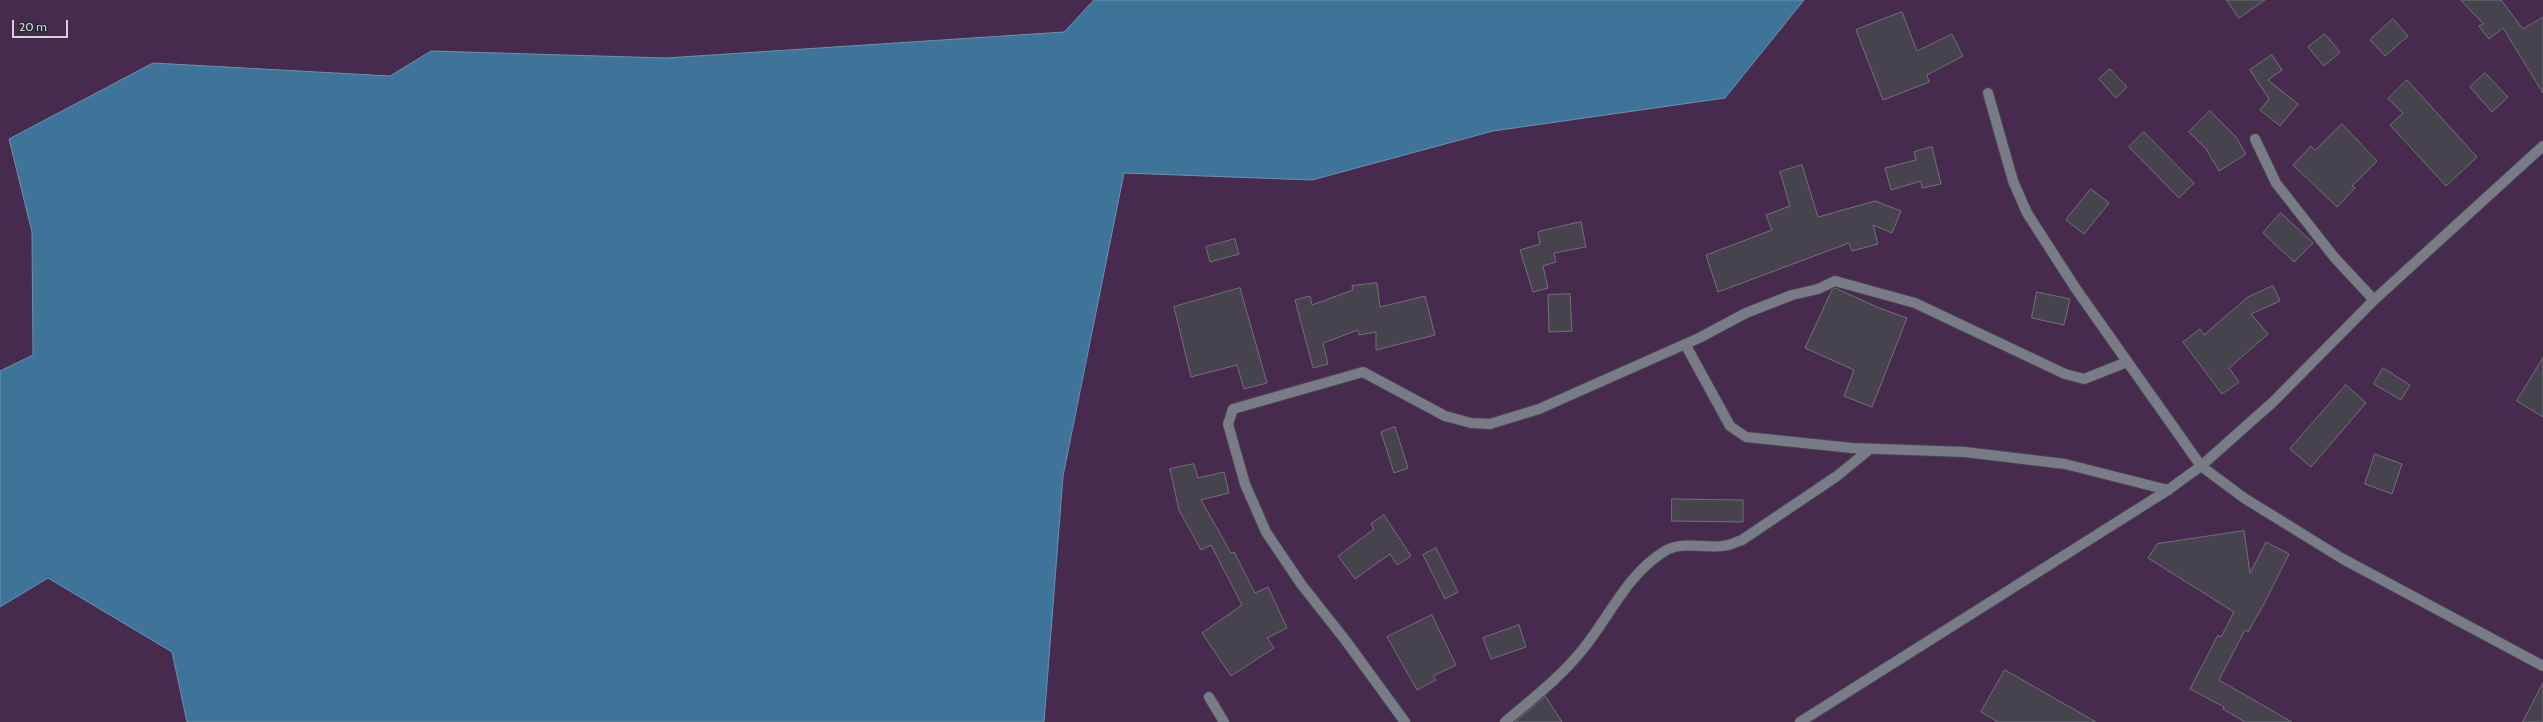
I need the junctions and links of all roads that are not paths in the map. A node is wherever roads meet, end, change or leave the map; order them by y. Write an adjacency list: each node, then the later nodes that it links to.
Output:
1 (1988, 92): 6 (street)
2 (2255, 140): 4 (street)
3 (2543, 146): 4 (street)
4 (2374, 300): 8 (street)
5 (1686, 344): 6 (street); 7 (street); 13 (street)
6 (2127, 362): 8 (street)
7 (1870, 449): 9 (street); 14 (street)
8 (2201, 466): 9 (street); 10 (street)
9 (2168, 490): 15 (street)
10 (2543, 666)
11 (1209, 697): 12 (street)
12 (1224, 722)
13 (1404, 722)
14 (1505, 722)
15 (1800, 722)

